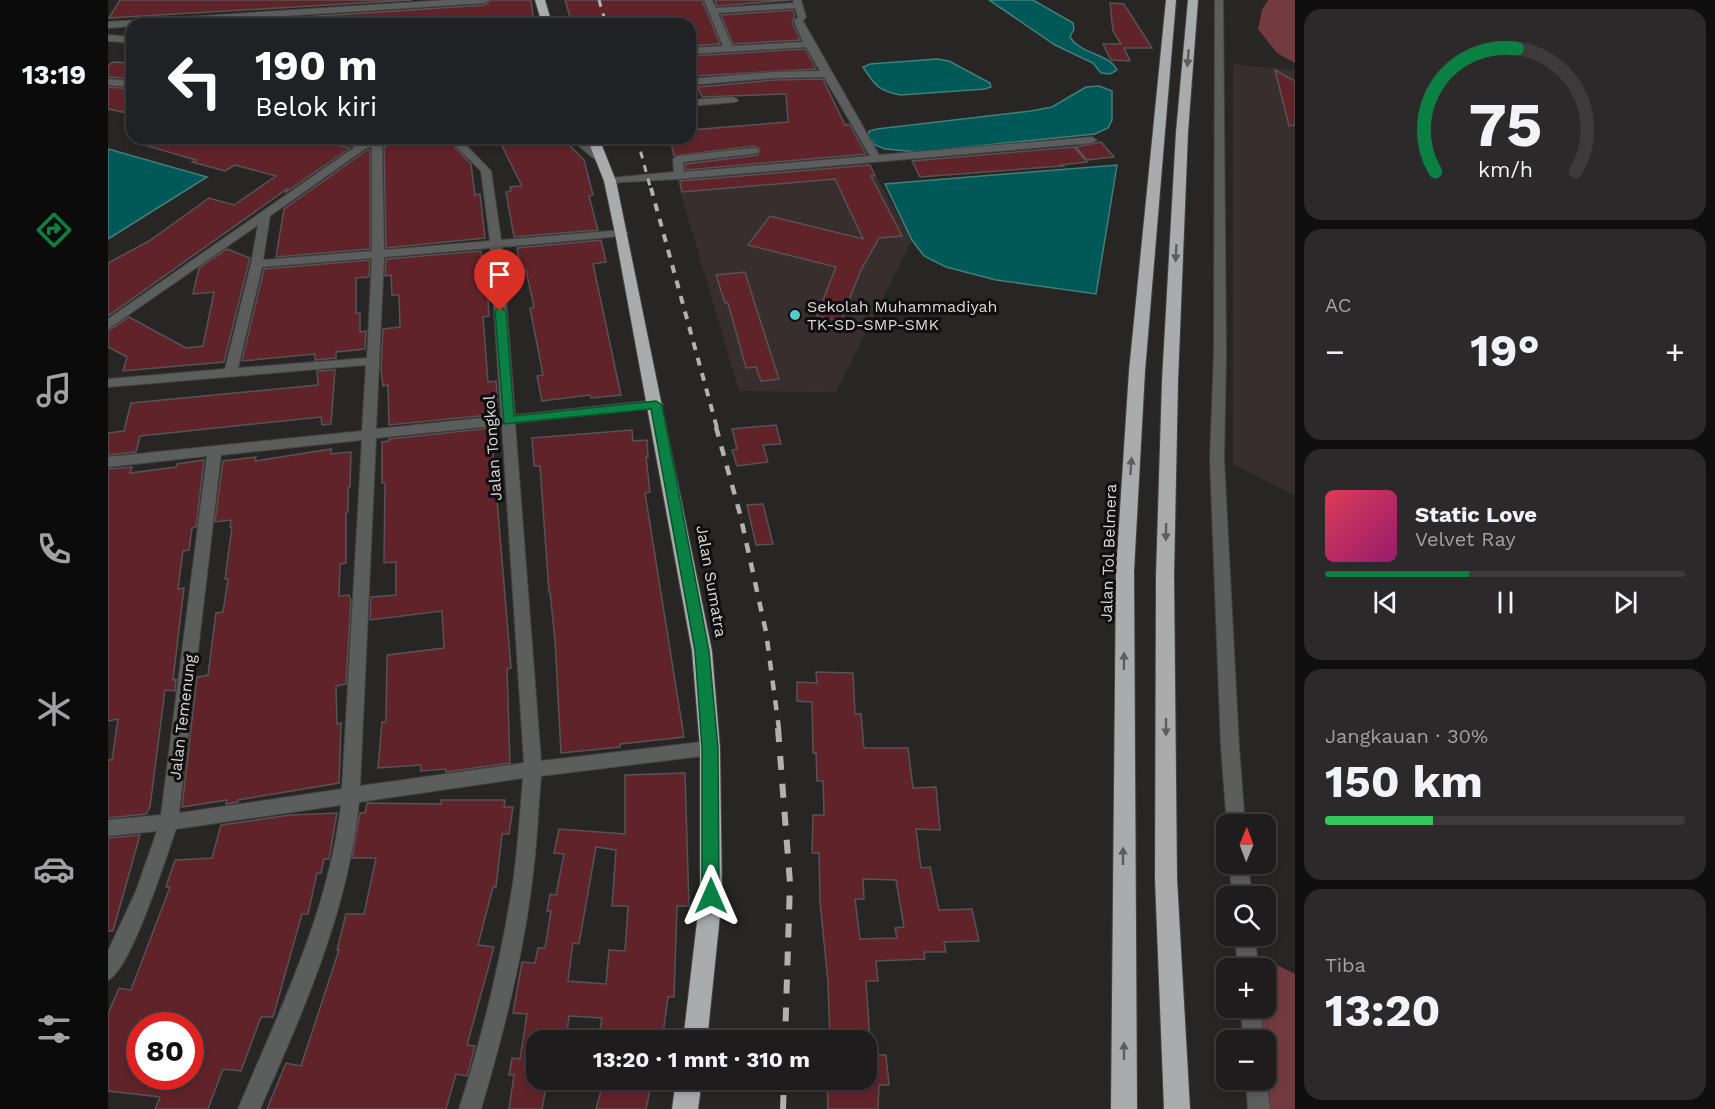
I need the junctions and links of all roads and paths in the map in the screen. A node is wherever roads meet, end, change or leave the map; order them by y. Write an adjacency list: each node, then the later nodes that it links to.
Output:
1 (485, 0): 10 (street)
2 (540, 0): 11 (highway)
3 (708, 0): 9 (street)
4 (1163, 0): 14 (highway)
5 (1171, 0): 14 (highway, Jalan Tol Belmera)
6 (1193, 0): 66 (highway, one-way to 66)
7 (1219, 0): 55 (street)
8 (798, 2): 9 (street); 17 (street)
9 (712, 11): 18 (street)
10 (214, 18)
11 (545, 18)
12 (126, 24): 13 (street)
13 (108, 25)
14 (1168, 31): 65 (highway, Jalan Tol Belmera, one-way to 14)
15 (108, 38): 16 (street)
16 (126, 40)
17 (809, 44): 18 (street); 20 (street)
18 (728, 48): 19 (street)
19 (696, 51)
20 (825, 74): 22 (street); 34 (street)
21 (108, 82): 23 (street)
22 (696, 82)
23 (126, 84)
24 (733, 100): 25 (street)
25 (696, 103)
26 (1092, 140): 34 (street)
27 (365, 144): 32 (street)
28 (375, 144): 32 (street)
29 (459, 144): 40 (street, Jalan Tongkol)
30 (582, 144): 35 (street)
31 (595, 144): 35 (highway, Jalan Sumatra)
32 (370, 145): 38 (street); 41 (street)
33 (754, 151): 36 (street)
34 (876, 158): 36 (street)
35 (601, 159): 37 (highway, Jalan Sumatra)
36 (679, 176): 37 (street)
37 (609, 181): 39 (highway, Jalan Sumatra)
38 (265, 215): 42 (street); 43 (street)
39 (622, 233): 40 (street); 47 (highway, Jalan Sumatra)
40 (496, 245): 41 (street); 48 (street, Jalan Tongkol)
41 (378, 255): 42 (street); 44 (street)
42 (256, 264): 45 (street)
43 (108, 325)
44 (372, 361): 45 (street); 49 (street)
45 (231, 372): 46 (street)
46 (108, 383)
47 (656, 405): 48 (street); 52 (highway, Jalan Sumatra)
48 (508, 421): 49 (street); 53 (street, Jalan Tongkol)
49 (368, 435): 50 (street); 54 (street)
50 (214, 452): 51 (street); 56 (street, Jalan Temenung)
51 (108, 462)
52 (710, 748): 53 (street); 59 (highway, Jalan Sumatra)
53 (533, 769): 54 (street); 63 (street, Jalan Tongkol)
54 (351, 795): 56 (street); 62 (street)
55 (1235, 814)
56 (169, 822): 57 (street); 58 (street, Jalan Temenung)
57 (108, 828)
58 (108, 970)
59 (696, 1030)
60 (688, 1090): 64 (highway)
61 (1258, 1090): 67 (street)
62 (249, 1109)
63 (470, 1109)
64 (685, 1109)
65 (1124, 1109)
66 (1177, 1109)
67 (1259, 1109)

